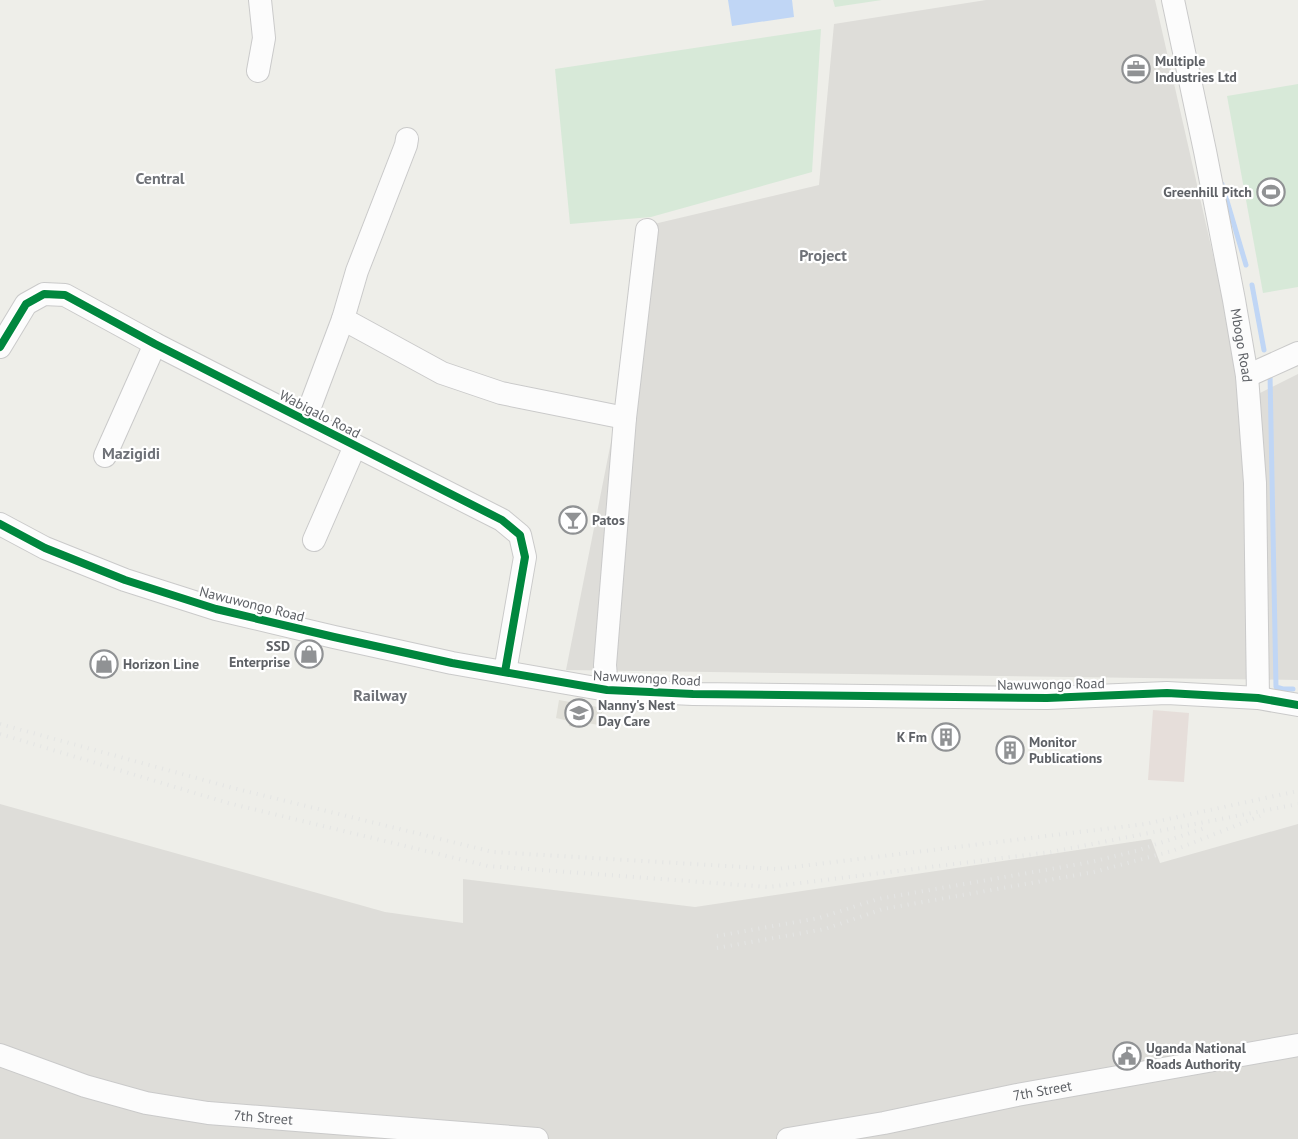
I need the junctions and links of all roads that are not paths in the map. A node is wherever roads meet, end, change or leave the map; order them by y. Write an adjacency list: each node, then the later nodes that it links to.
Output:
1 (260, 0): 3 (street)
2 (1173, 0): 10 (street, Mbogo Road)
3 (258, 71)
4 (407, 140): 6 (street)
5 (647, 230): 11 (street)
6 (343, 319): 11 (street); 12 (street)
7 (155, 344): 8 (street, Wabigalo Road); 12 (street, Wabigalo Road); 14 (street)
8 (0, 347)
9 (1298, 353): 10 (street)
10 (1247, 376): 19 (street, Mbogo Road)
11 (624, 418): 18 (street)
12 (305, 420): 13 (street, Wabigalo Road)
13 (355, 446): 16 (street); 17 (street, Wabigalo Road)
14 (105, 456)
15 (1, 529): 17 (street, Nawuwongo Road)
16 (314, 540)
17 (505, 672): 18 (street, Nawuwongo Road)
18 (607, 690): 19 (street, Nawuwongo Road)
19 (1258, 698): 20 (street, Nawuwongo Road)
20 (1298, 704)
21 (1298, 1045): 24 (street, 7th Street)
22 (0, 1054): 23 (street, 7th Street)
23 (537, 1139)
24 (788, 1139)

